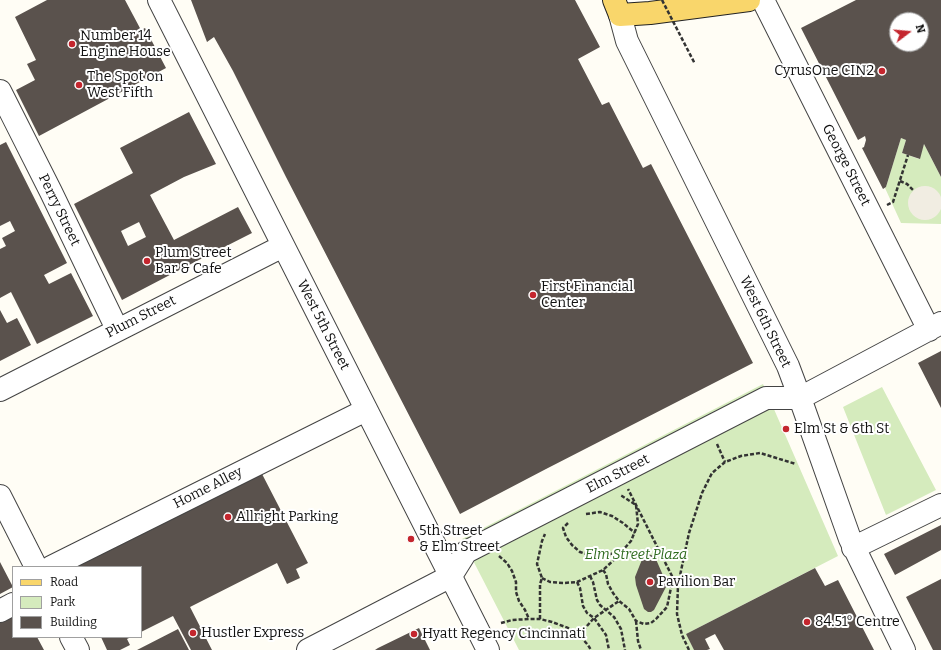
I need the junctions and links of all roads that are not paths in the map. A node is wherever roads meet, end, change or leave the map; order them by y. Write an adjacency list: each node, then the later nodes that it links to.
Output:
1 (159, 0): 6 (street, West 5th Street)
2 (749, 0): 4 (main road)
3 (762, 0): 7 (street, George Street)
4 (617, 7): 10 (street, West 6th Street)
5 (0, 91): 8 (street, Perry Street)
6 (283, 246): 8 (street, Plum Street); 11 (street, West 5th Street)
7 (935, 326): 10 (street, Elm Street)
8 (117, 329): 9 (street, Plum Street)
9 (0, 390)
10 (800, 398): 14 (street, West 6th Street); 17 (street, Elm Street)
11 (366, 410): 16 (street, Home Alley); 17 (street, West 5th Street)
12 (0, 496): 15 (street)
13 (941, 505): 14 (street)
14 (853, 548): 24 (street, West 6th Street)
15 (35, 566)
16 (53, 566)
17 (451, 576): 22 (street); 23 (street, West 5th Street)
18 (12, 605): 19 (street)
19 (0, 611)
20 (72, 638): 21 (street)
21 (78, 650)
22 (308, 650)
23 (488, 650)
24 (904, 650)

